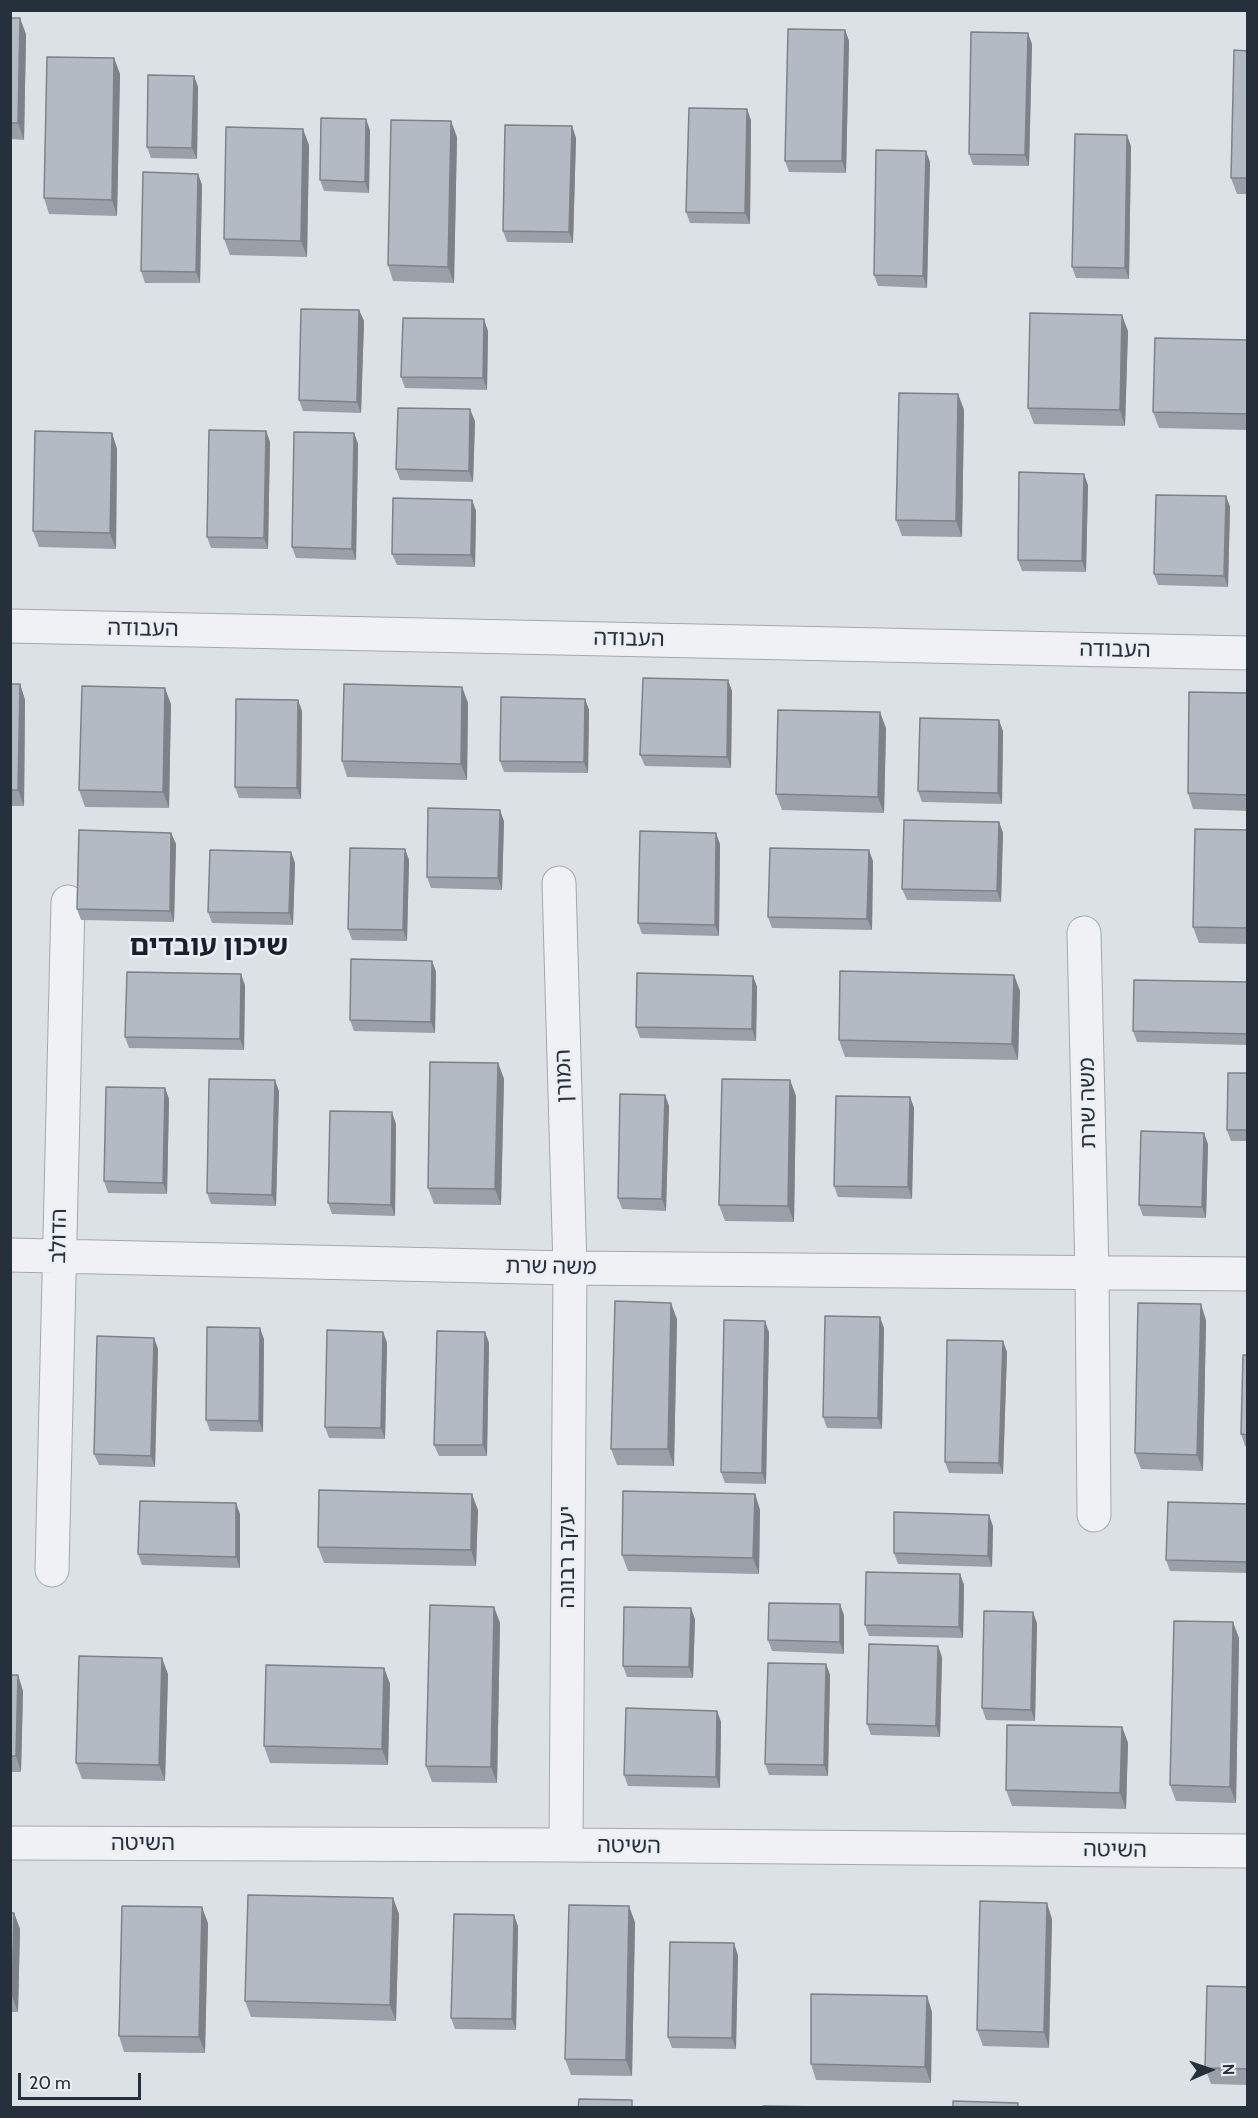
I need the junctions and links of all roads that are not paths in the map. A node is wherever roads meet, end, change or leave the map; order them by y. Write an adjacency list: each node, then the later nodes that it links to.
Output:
1 (10, 626): 2 (street, העבודה)
2 (1248, 653)
3 (559, 883): 8 (street, המורן)
4 (68, 902): 7 (street, הדולב)
5 (1084, 933): 9 (street, משה שרת)
6 (10, 1255): 7 (street, משה שרת)
7 (58, 1256): 8 (street, משה שרת); 12 (street, הדולב)
8 (570, 1268): 9 (street, משה שרת); 14 (street, יעקב רבונה)
9 (1092, 1272): 10 (street, משה שרת); 11 (street, משה שרת)
10 (1248, 1274)
11 (1094, 1515)
12 (52, 1570)
13 (10, 1843): 14 (street, השיטה)
14 (567, 1845): 15 (street, השיטה)
15 (1248, 1851)

